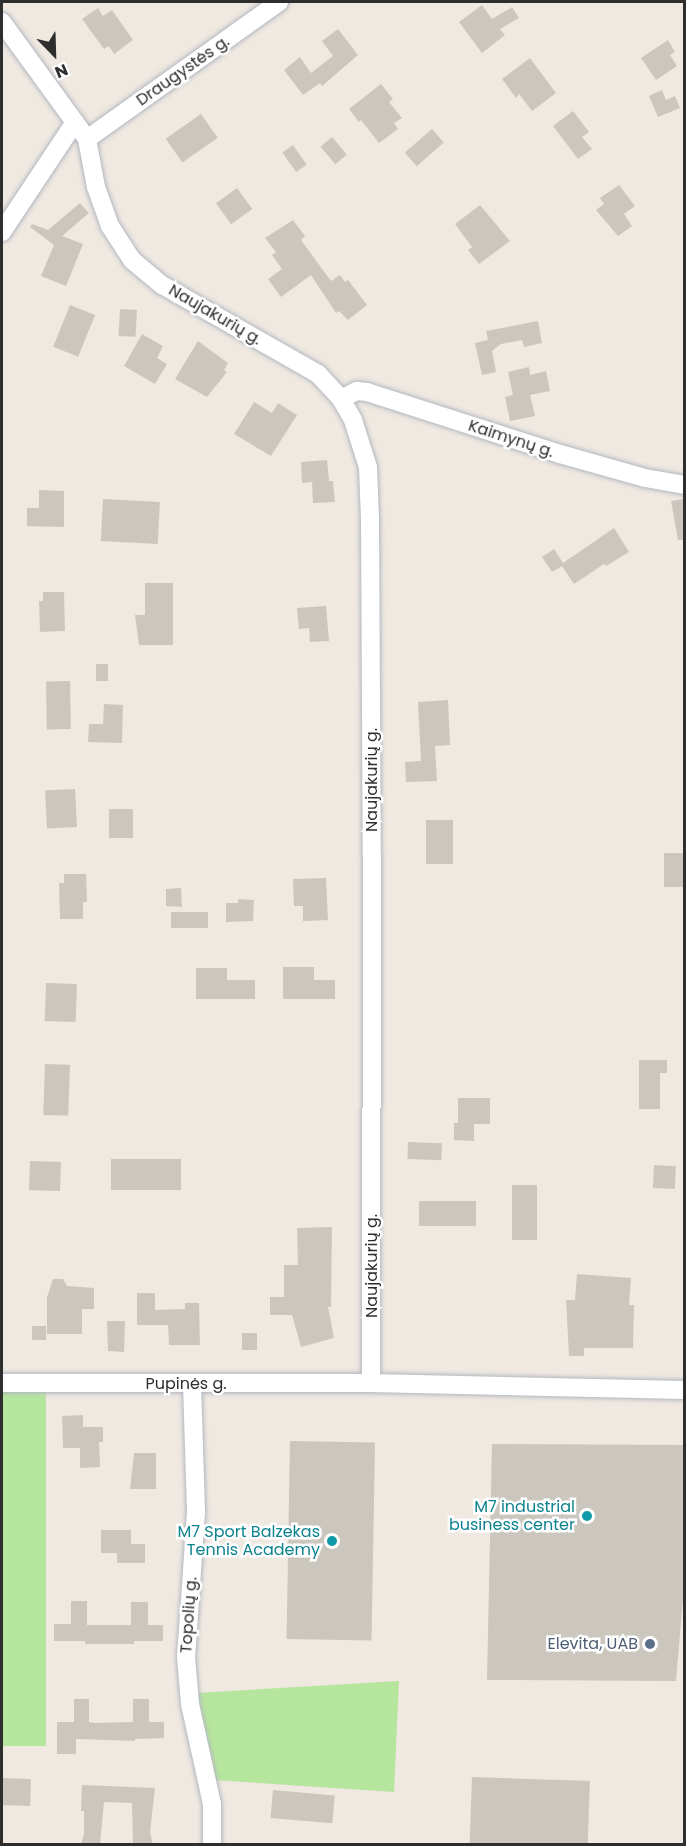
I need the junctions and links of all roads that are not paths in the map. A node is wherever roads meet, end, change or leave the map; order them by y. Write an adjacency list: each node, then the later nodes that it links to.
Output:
1 (279, 2): 4 (street, Draugystės g.)
2 (2, 22): 3 (street, Naujakurių g.)
3 (75, 122): 4 (street, Naujakurių g.); 5 (street)
4 (87, 139): 6 (street, Naujakurių g.)
5 (2, 232)
6 (341, 399): 7 (street, Kaimynų g.); 9 (street, Naujakurių g.)
7 (684, 485)
8 (2, 1383): 10 (street, Pupinės g.)
9 (371, 1383): 10 (street, Pupinės g.); 11 (street)
10 (192, 1384): 12 (street, Topolių g.)
11 (684, 1390)
12 (212, 1845)

